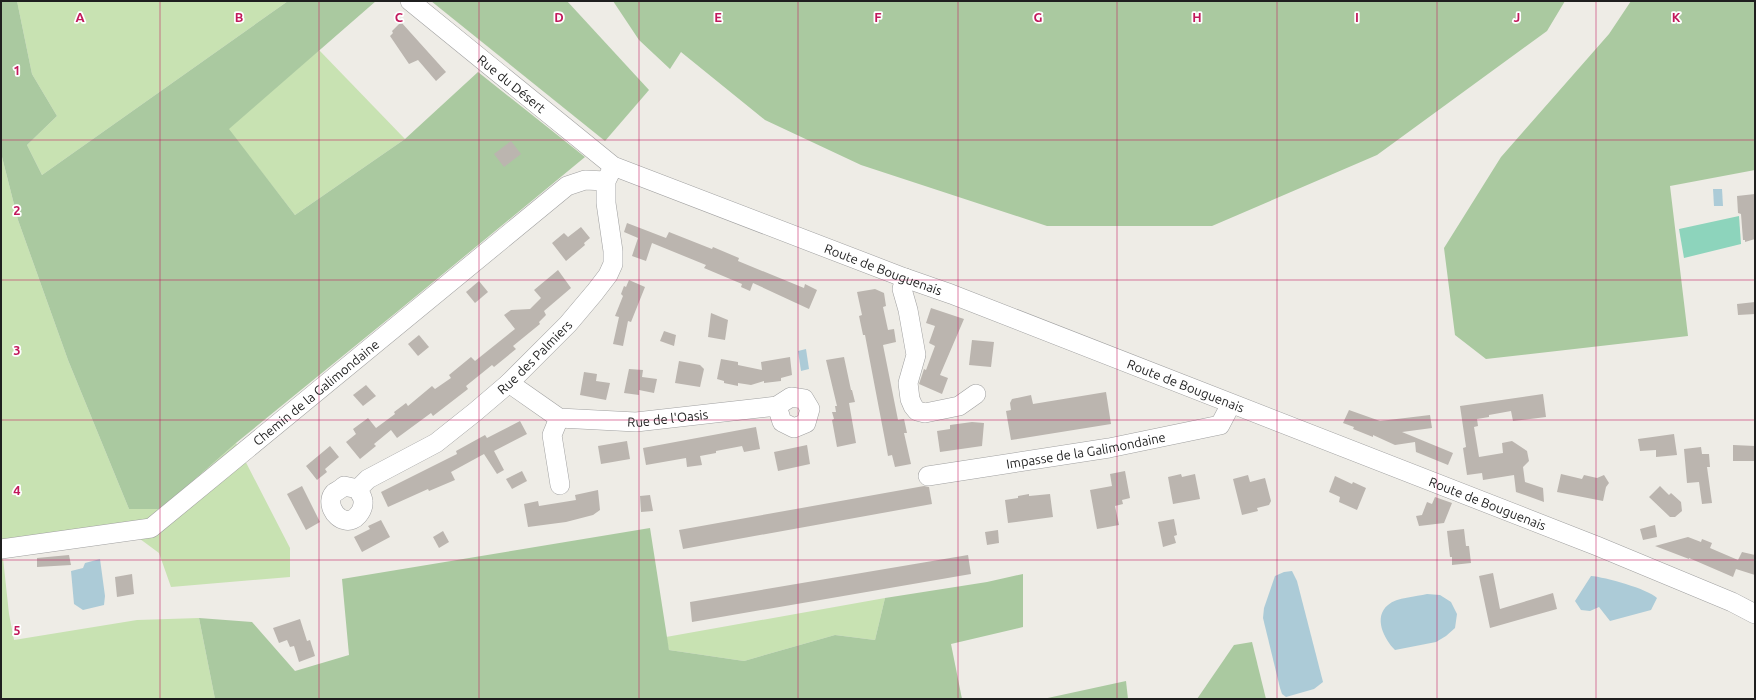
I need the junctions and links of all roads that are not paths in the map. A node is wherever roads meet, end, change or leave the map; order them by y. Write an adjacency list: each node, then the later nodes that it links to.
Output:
1 (410, 1): 2 (street, Rue du Désert)
2 (609, 174): 3 (street, Route de Bouguenais); 4 (street, Rue des Palmiers); 12 (street, Chemin de la Galimondaine)
3 (904, 278): 5 (street); 6 (street, Route de Bouguenais)
4 (510, 383): 8 (street); 11 (street, Rue des Palmiers)
5 (976, 394)
6 (1232, 404): 9 (street, Impasse de la Galimondaine); 13 (street, Route de Bouguenais)
7 (777, 406): 8 (street, Rue de l'Oasis)
8 (559, 418): 10 (street)
9 (928, 476)
10 (560, 485)
11 (358, 489)
12 (1, 549)
13 (1755, 614)

